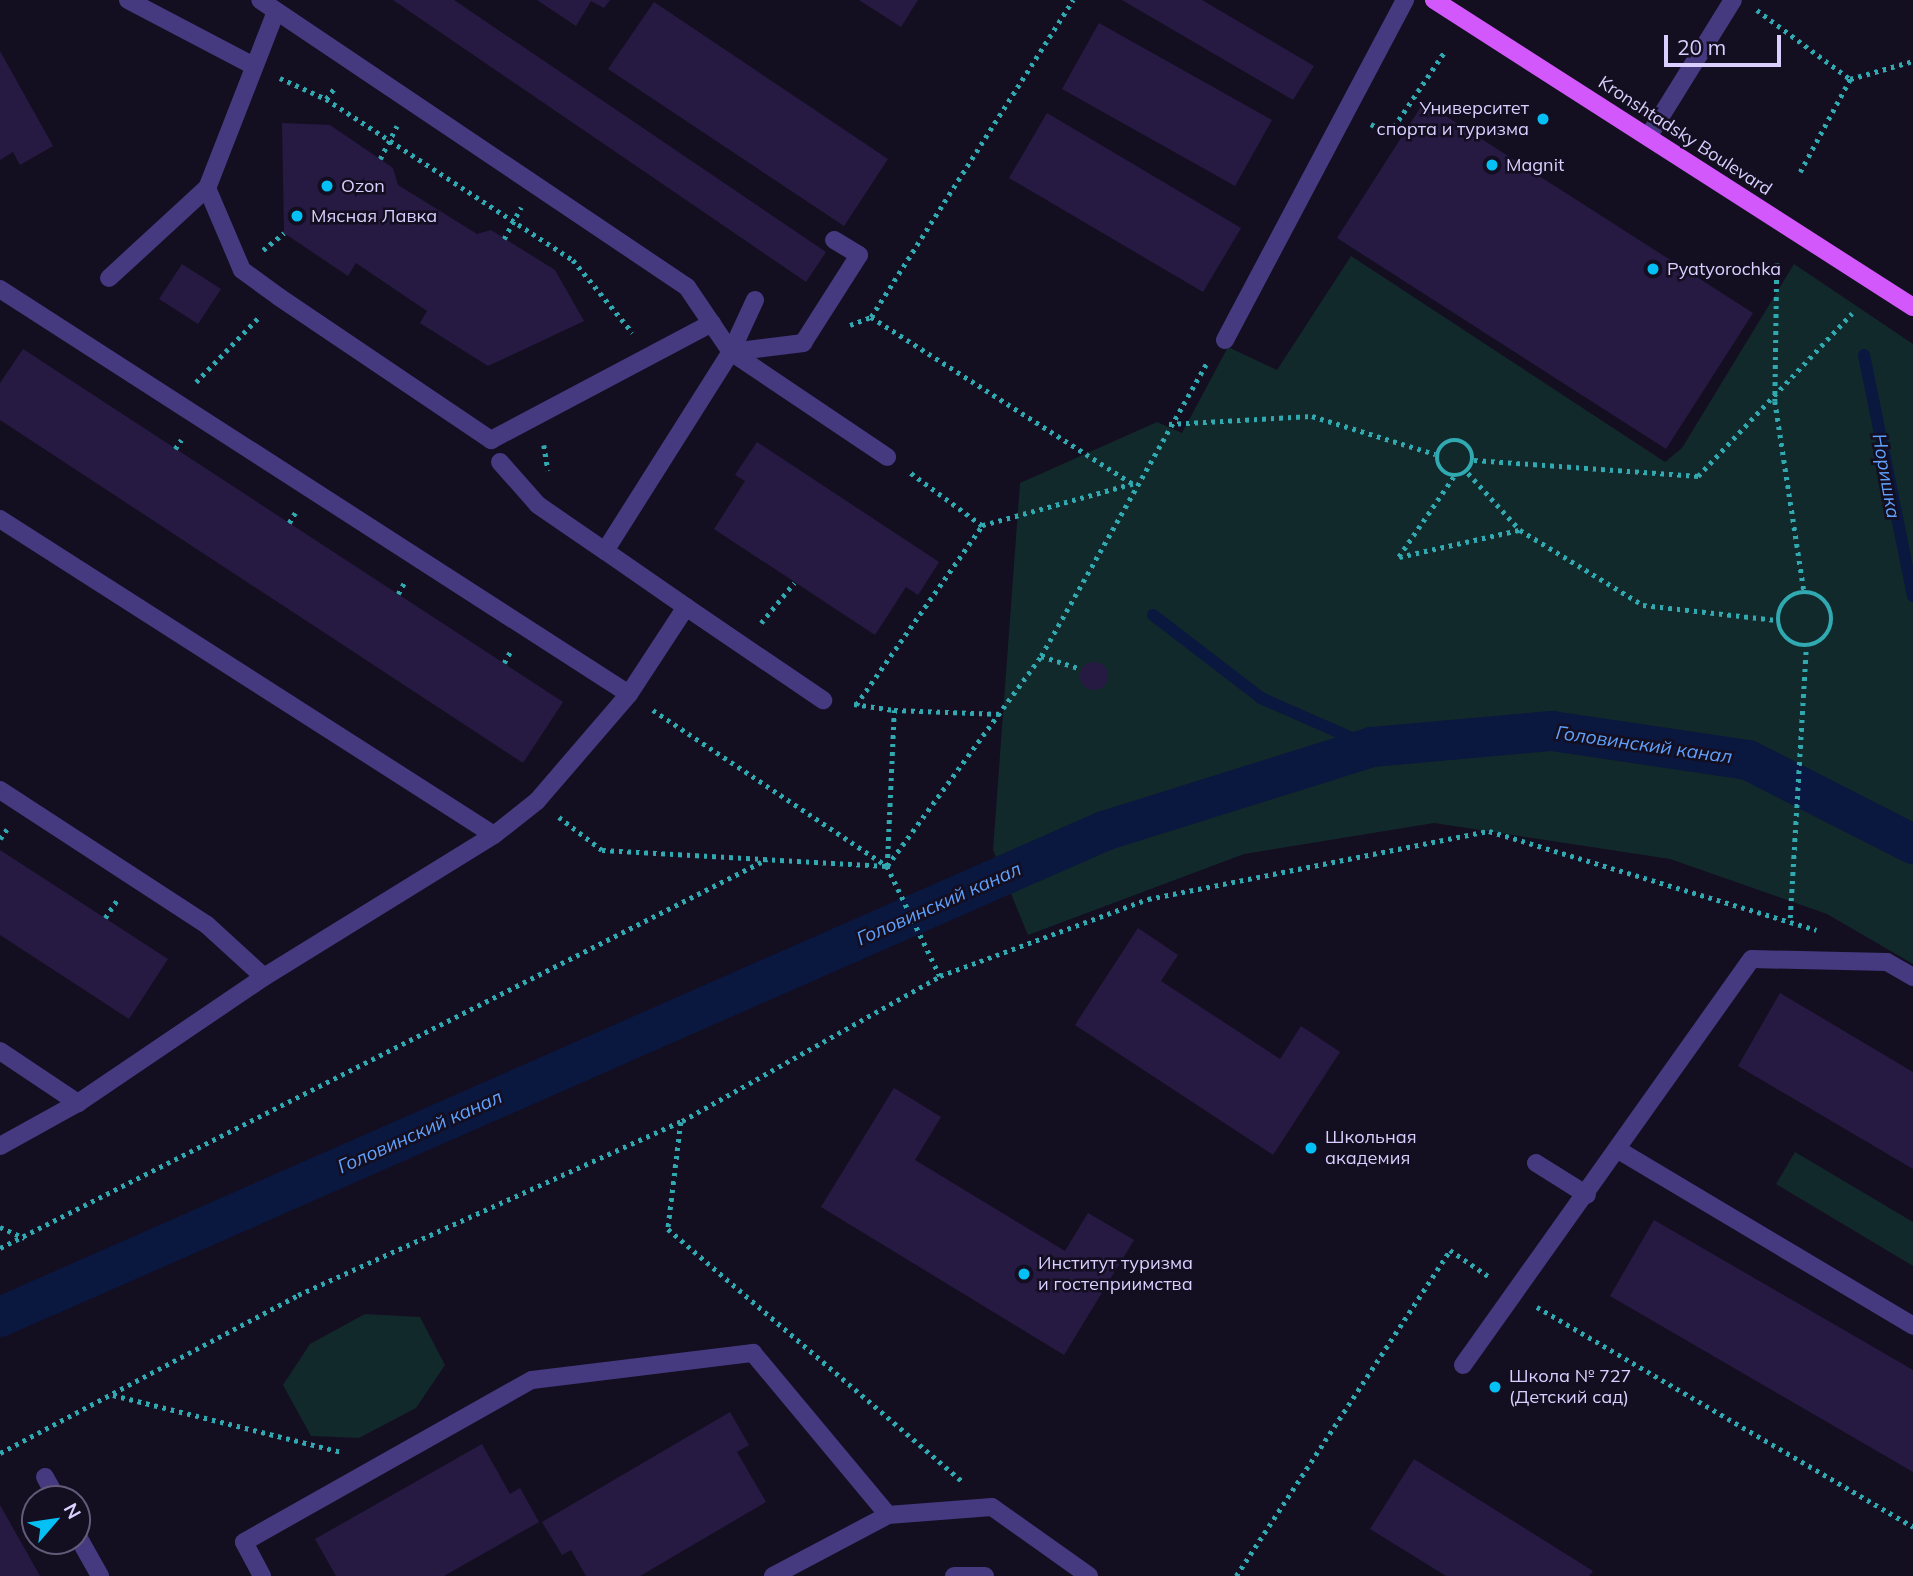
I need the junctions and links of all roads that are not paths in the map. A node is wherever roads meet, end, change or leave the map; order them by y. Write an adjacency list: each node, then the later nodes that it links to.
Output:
1 (128, 0): 7 (lane)
2 (260, 0): 6 (lane)
3 (1405, 0): 16 (lane)
4 (1434, 0): 8 (main road, Kronshtadsky Boulevard)
5 (1733, 0): 8 (lane)
6 (275, 14): 7 (lane); 15 (lane)
7 (252, 65): 9 (lane)
8 (1648, 137): 14 (main road, Kronshtadsky Boulevard)
9 (206, 188): 11 (lane); 15 (lane)
10 (834, 240): 17 (lane)
11 (109, 278)
12 (0, 289): 23 (lane)
13 (755, 300): 17 (lane)
14 (1913, 307)
15 (712, 323): 17 (lane)
16 (1225, 340)
17 (731, 352): 18 (lane); 21 (lane)
18 (887, 457)
19 (500, 462): 21 (lane)
20 (0, 519): 26 (lane)
21 (605, 551): 22 (lane)
22 (686, 607): 23 (lane); 24 (lane)
23 (629, 694): 26 (lane)
24 (823, 700)
25 (0, 790): 27 (lane)
26 (494, 835): 27 (lane)
27 (264, 977): 30 (lane)
28 (1913, 977): 32 (lane)
29 (0, 1051): 30 (lane)
30 (78, 1103): 31 (lane)
31 (0, 1146)
32 (1620, 1152): 34 (lane); 35 (lane)
33 (1536, 1163): 34 (lane)
34 (1587, 1195): 36 (lane)
35 (1913, 1326)
36 (1463, 1365)
37 (45, 1477): 38 (lane)
38 (49, 1485)
39 (888, 1515): 42 (lane); 43 (lane); 46 (lane)
40 (88, 1555): 41 (lane)
41 (100, 1576)
42 (262, 1576)
43 (773, 1576)
44 (954, 1576): 45 (lane)
45 (985, 1576)
46 (1089, 1576)

